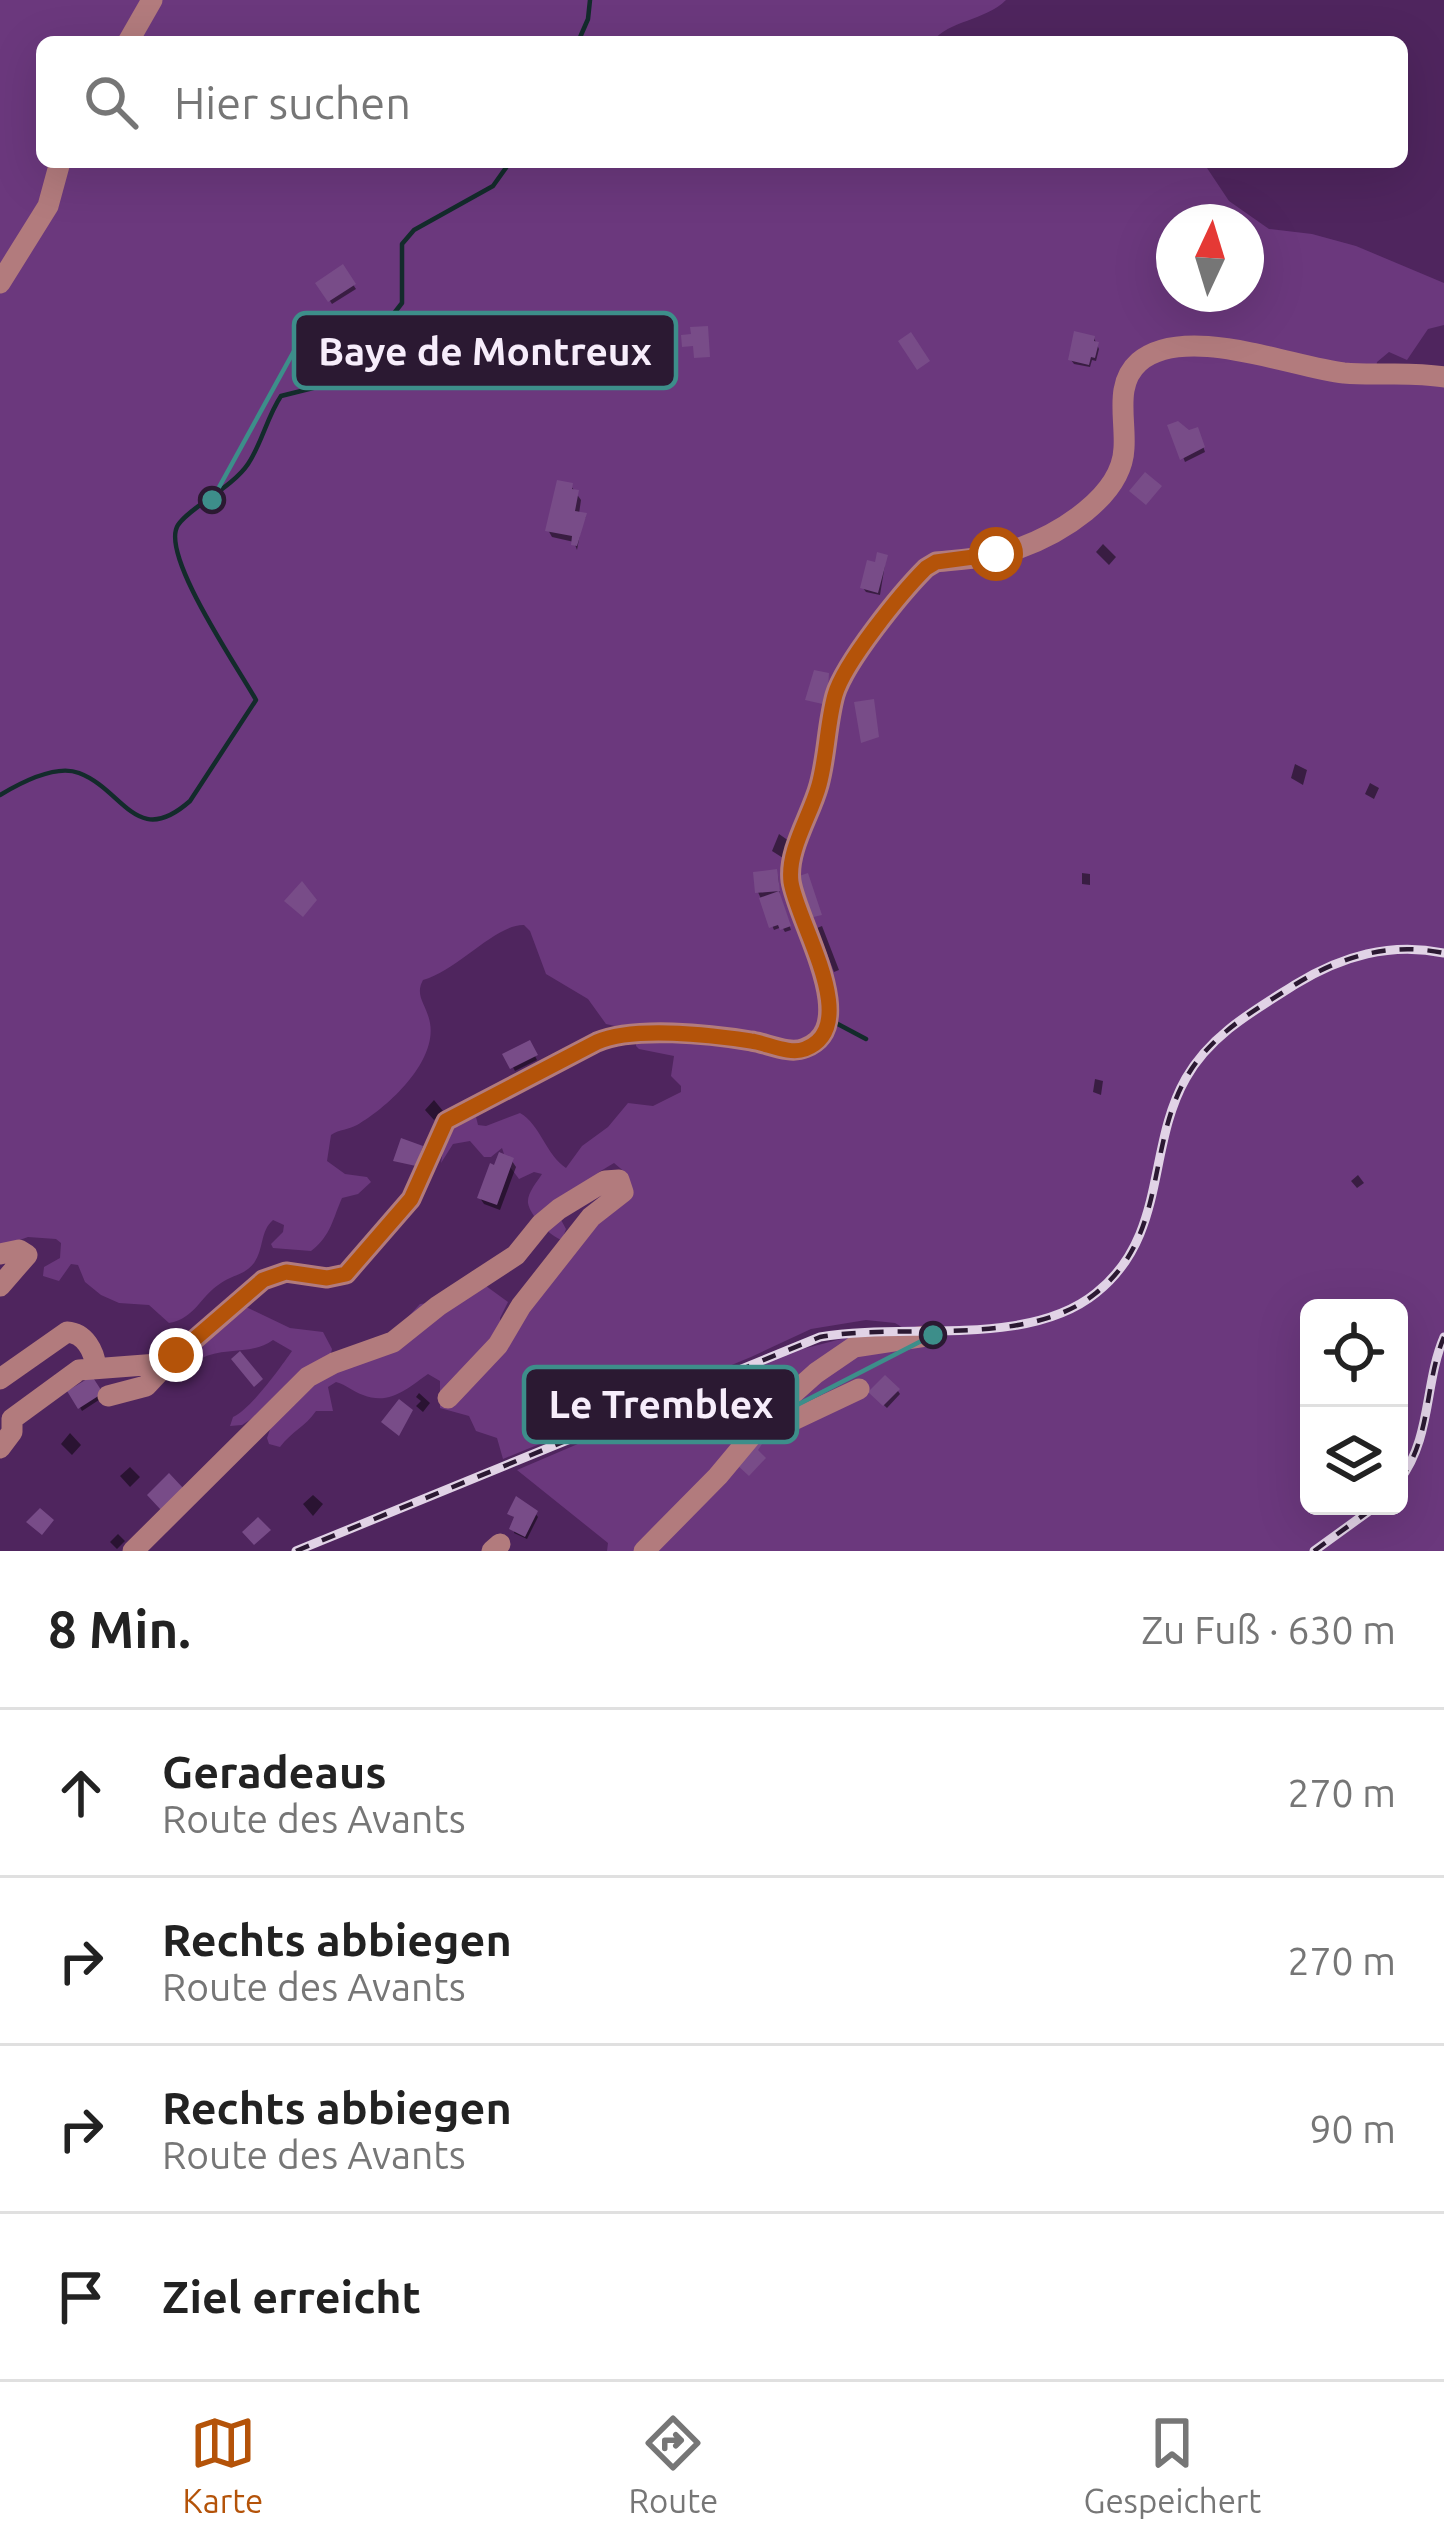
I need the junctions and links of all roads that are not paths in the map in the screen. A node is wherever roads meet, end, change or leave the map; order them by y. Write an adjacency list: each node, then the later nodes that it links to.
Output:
1 (152, 0): 2 (street)
2 (131, 36)
3 (58, 168): 4 (street)
4 (0, 284)
5 (1444, 377): 9 (street)
6 (0, 1254): 7 (street)
7 (0, 1286)
8 (926, 1336): 16 (street)
9 (158, 1364): 10 (street); 13 (street)
10 (95, 1366): 11 (street); 15 (street)
11 (0, 1379)
12 (859, 1389): 16 (street)
13 (108, 1396)
14 (448, 1398): 18 (street)
15 (6, 1418): 17 (street)
16 (754, 1434): 19 (street)
17 (0, 1448)
18 (133, 1551)
19 (644, 1551)

